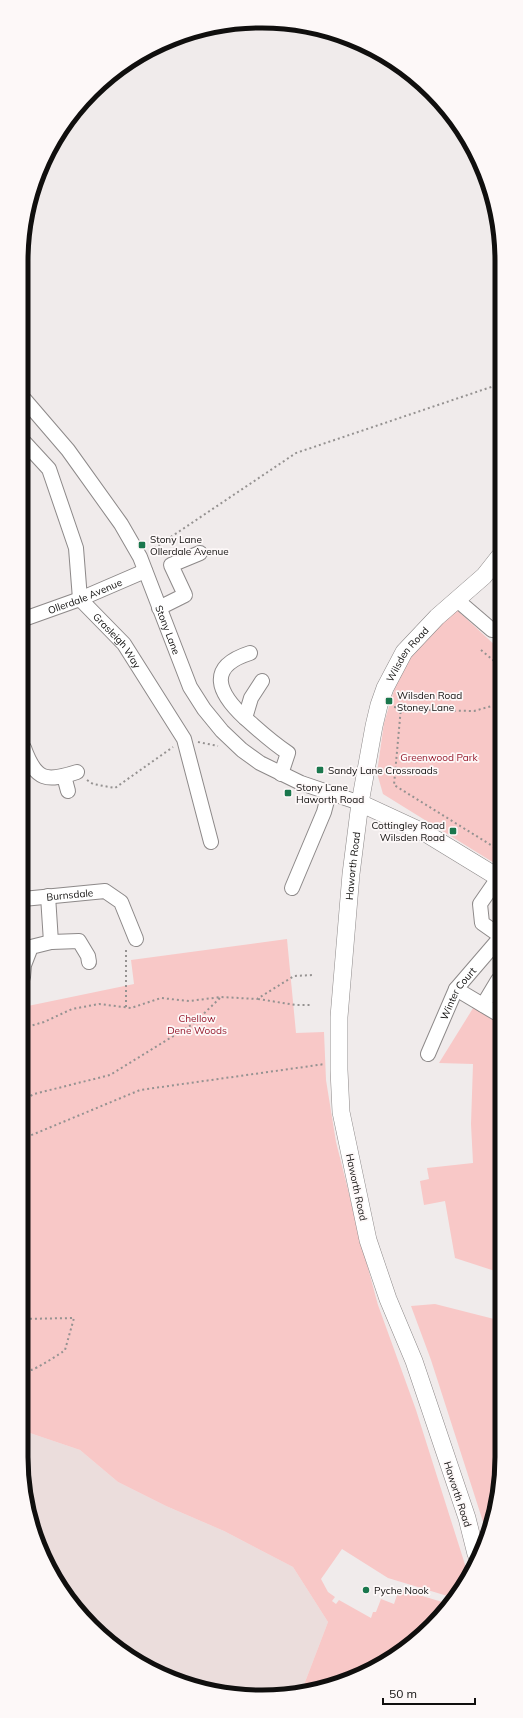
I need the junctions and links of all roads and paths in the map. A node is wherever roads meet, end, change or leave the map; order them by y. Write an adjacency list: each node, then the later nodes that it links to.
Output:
1 (495, 386): 5 (path)
2 (28, 403): 5 (street, Stony Lane)
3 (28, 446): 8 (street)
4 (200, 553): 10 (street)
5 (140, 557): 7 (street, Stony Lane)
6 (495, 562): 9 (main road, Wilsden Road)
7 (145, 571): 8 (street, Ollerdale Avenue); 10 (street, Stony Lane)
8 (80, 599): 11 (street, Ollerdale Avenue); 21 (street, Grasleigh Way)
9 (457, 600): 12 (street); 17 (main road, Wilsden Road)
10 (159, 608): 25 (street, Stony Lane)
11 (28, 618)
12 (495, 629)
13 (481, 650): 15 (path)
14 (250, 653): 20 (street)
15 (495, 662)
16 (262, 681): 20 (street)
17 (379, 705): 19 (path); 28 (main road, Wilsden Road)
18 (495, 705): 19 (path)
19 (401, 707): 30 (path)
20 (245, 718): 25 (street)
21 (184, 740): 22 (path); 24 (path); 29 (street, Grasleigh Way)
22 (220, 746)
23 (28, 758): 24 (street)
24 (71, 774): 26 (street)
25 (281, 774): 27 (street, Stony Lane)
26 (68, 791)
27 (329, 793): 28 (street, Stony Lane); 33 (street)
28 (360, 804): 31 (main road); 53 (main road, Haworth Road)
29 (211, 842)
30 (495, 848)
31 (495, 876)
32 (495, 882): 36 (street)
33 (292, 888)
34 (48, 896): 35 (street, Burnsdale); 37 (street, Burnsdale); 38 (street)
35 (28, 898)
36 (495, 933)
37 (136, 939): 49 (path)
38 (52, 942): 40 (street); 41 (street)
39 (495, 943): 44 (street, Winter Court)
40 (28, 953)
41 (88, 962)
42 (313, 975): 46 (path)
43 (495, 985): 48 (street)
44 (456, 989): 48 (street); 52 (street, Winter Court)
45 (221, 998): 46 (path); 49 (path); 54 (path)
46 (257, 999): 47 (path)
47 (312, 1005)
48 (483, 1005): 50 (street)
49 (126, 1007): 51 (path)
50 (495, 1012)
51 (28, 1027)
52 (428, 1054)
53 (339, 1062): 55 (path); 58 (main road, Haworth Road)
54 (28, 1098)
55 (28, 1137)
56 (28, 1319): 57 (path)
57 (28, 1370)
58 (475, 1550)

